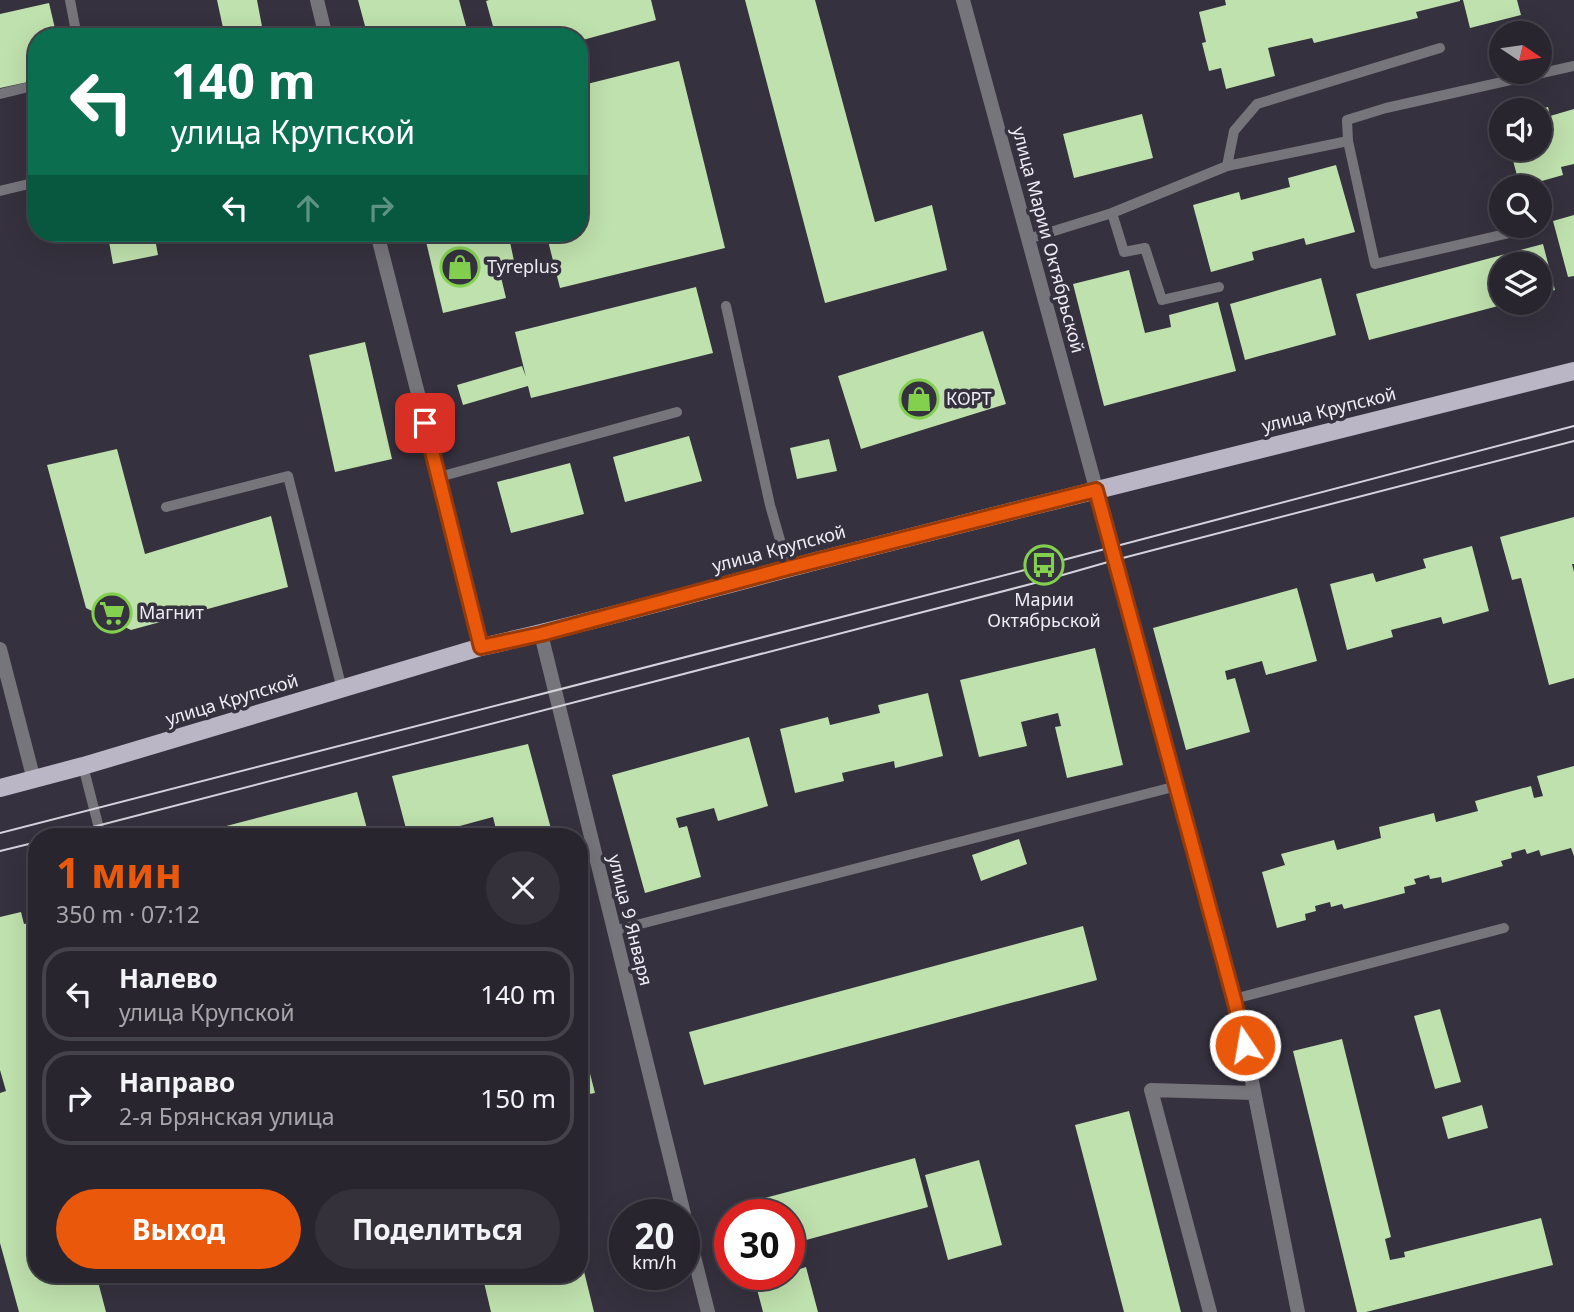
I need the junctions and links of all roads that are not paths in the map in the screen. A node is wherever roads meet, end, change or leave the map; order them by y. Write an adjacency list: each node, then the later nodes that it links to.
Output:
1 (70, 0): 4 (lane)
2 (317, 0): 5 (street)
3 (962, 0): 16 (street, улица Марии Октябрьской)
4 (75, 28)
5 (324, 28)
6 (1440, 48): 11 (lane)
7 (1574, 66): 10 (lane)
8 (28, 87): 9 (lane)
9 (0, 94)
10 (1348, 141): 11 (lane); 15 (lane)
11 (1227, 166): 14 (lane)
12 (28, 184): 13 (lane)
13 (0, 191)
14 (1112, 213): 16 (lane); 18 (lane)
15 (1489, 238)
16 (1028, 239): 23 (street, улица Марии Октябрьской)
17 (379, 242): 22 (street)
18 (1219, 287)
19 (726, 306): 25 (lane)
20 (1574, 371): 23 (main road, улица Крупской)
21 (677, 412): 22 (lane)
22 (439, 477): 27 (street)
23 (1096, 490): 25 (main road, улица Крупской); 32 (street, улица Марии Октябрьской)
24 (166, 507): 29 (lane)
25 (788, 568): 26 (main road, улица Крупской)
26 (541, 634): 27 (main road, улица Крупской); 36 (street, улица 9 Января)
27 (481, 647): 29 (main road, улица Крупской)
28 (0, 649): 31 (street)
29 (342, 689): 30 (main road, улица Крупской)
30 (83, 766): 31 (main road, улица Крупской); 34 (lane)
31 (34, 780): 33 (main road, улица Крупской)
32 (1177, 786): 36 (lane); 37 (street, улица Марии Октябрьской)
33 (0, 788)
34 (99, 828)
35 (1504, 928): 37 (lane)
36 (613, 931): 39 (street, улица 9 Января)
37 (1234, 999): 38 (street, улица Марии Октябрьской)
38 (1254, 1093): 42 (street); 43 (street, улица Марии Октябрьской)
39 (680, 1199)
40 (700, 1280): 41 (street, улица 9 Января)
41 (708, 1312)
42 (1210, 1312)
43 (1298, 1312)

